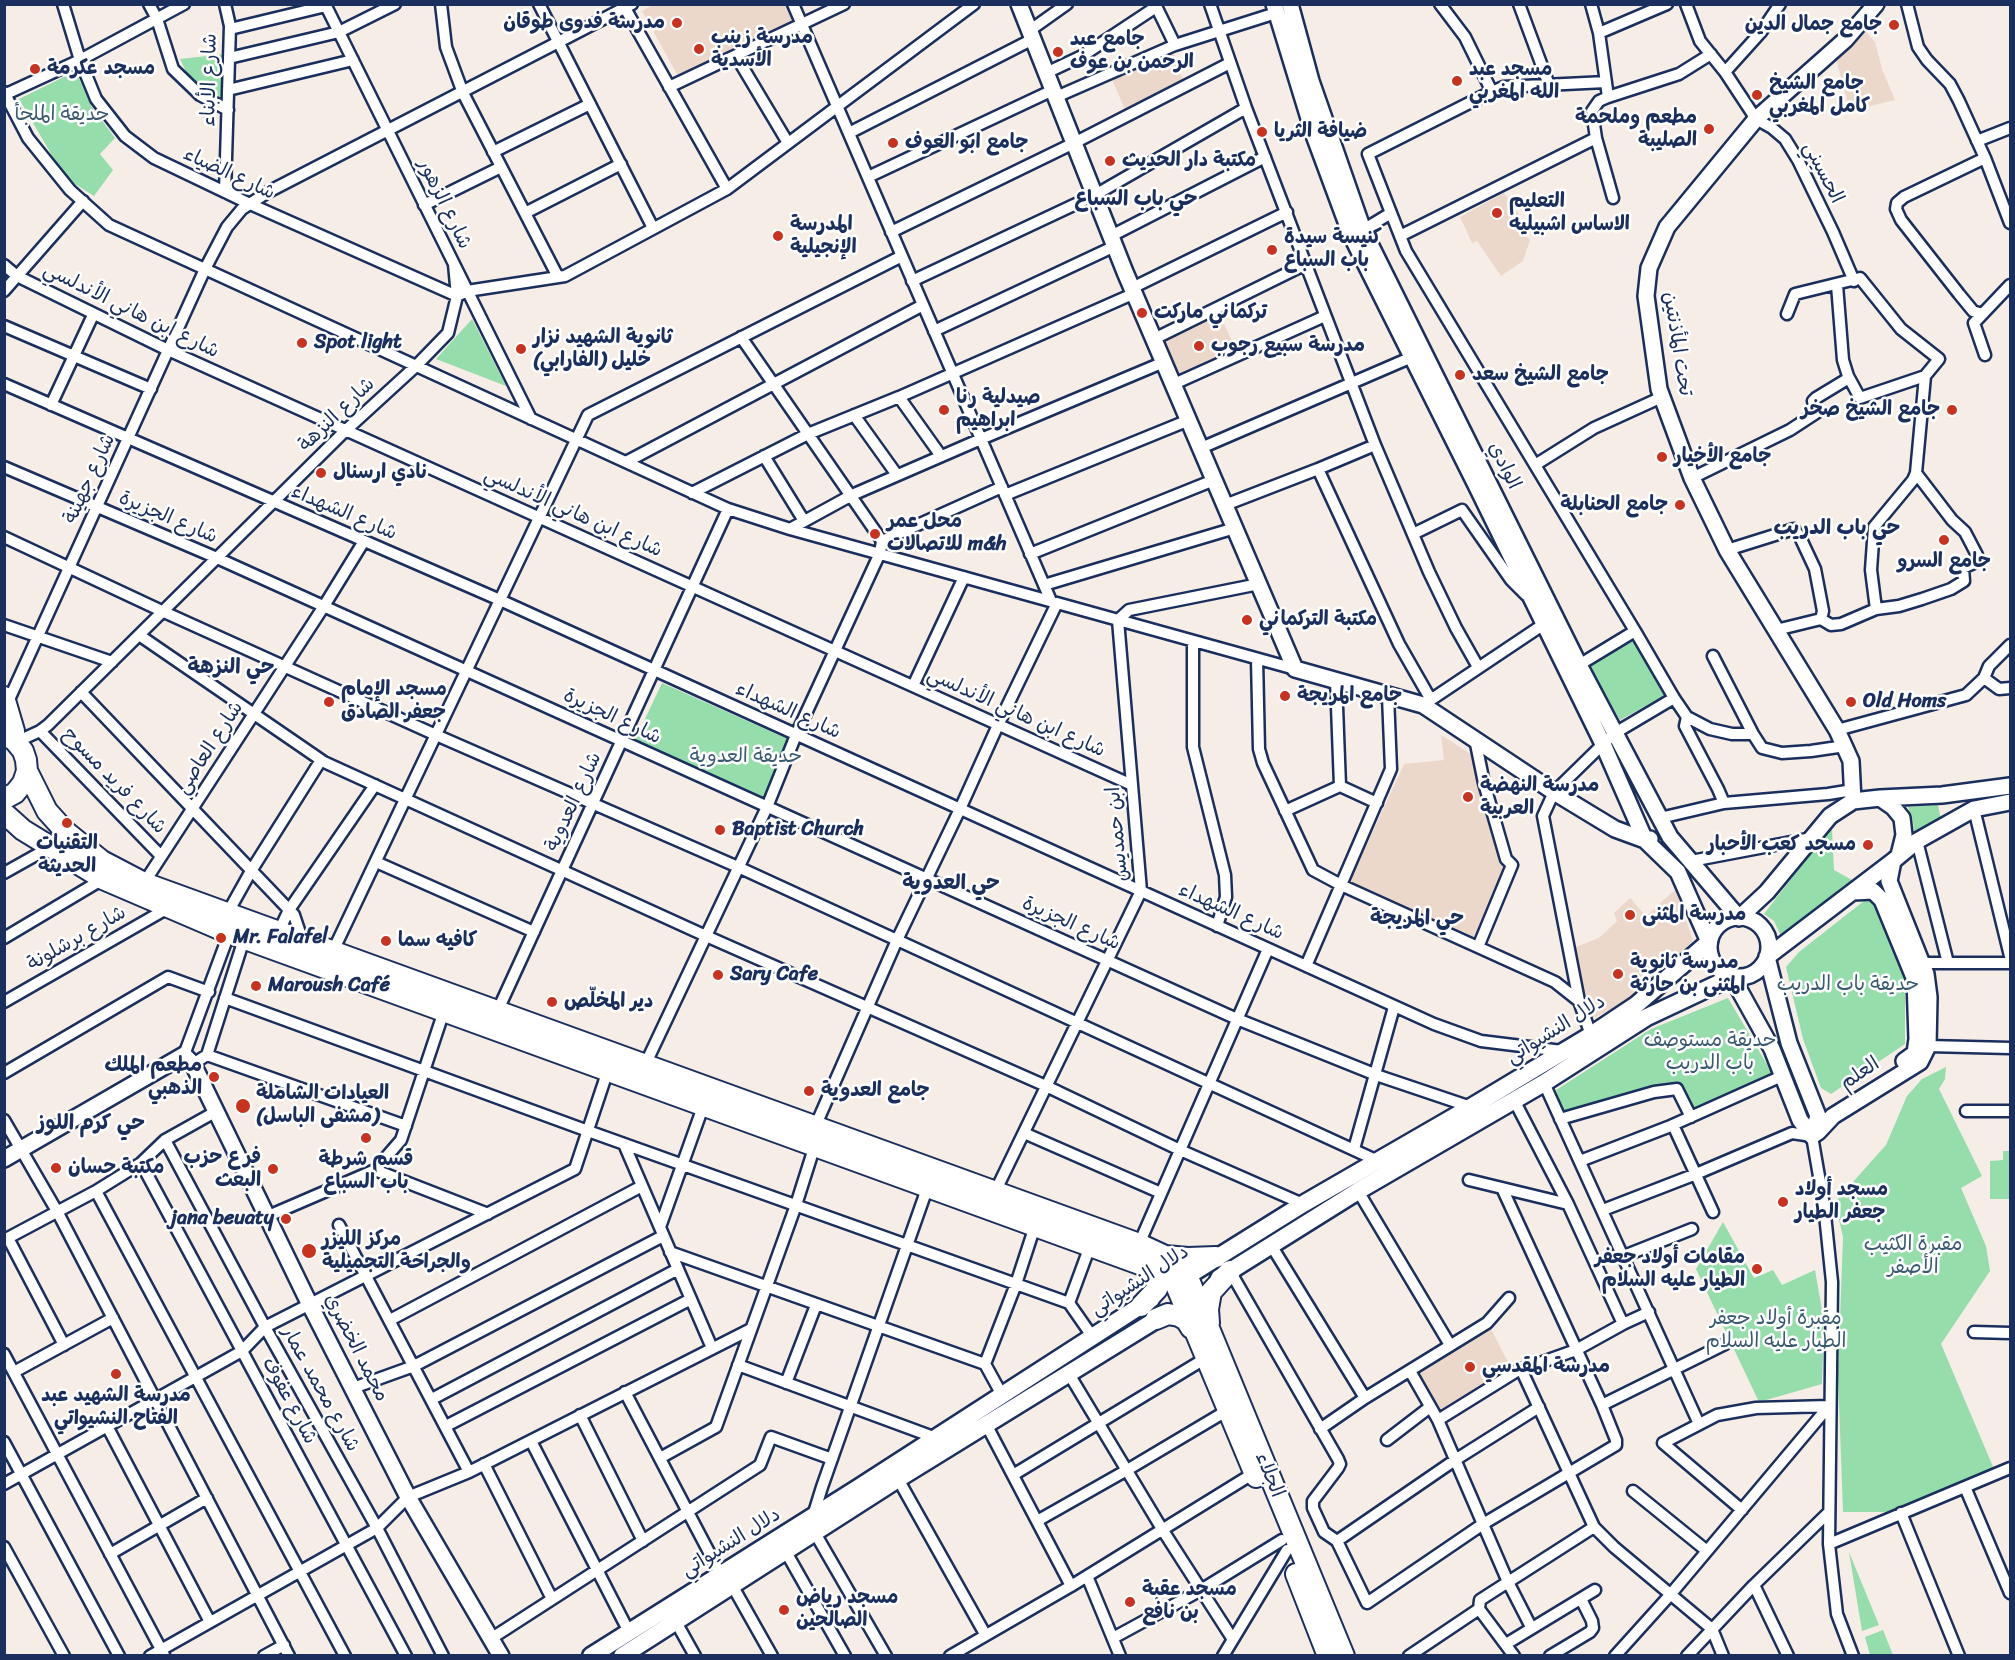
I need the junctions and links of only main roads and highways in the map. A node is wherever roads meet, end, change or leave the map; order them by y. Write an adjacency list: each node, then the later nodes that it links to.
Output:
1 (1019, 4): 15 (main road)
2 (1290, 4): 14 (main road, الوادي)
3 (1876, 4): 9 (main road, تحت المأذنتين)
4 (1275, 9): 15 (main road, الوادي)
5 (6, 701): 6 (highway)
6 (12, 739): 7 (highway)
7 (27, 771): 11 (highway); 19 (highway)
8 (2010, 786): 10 (main road)
9 (1853, 796): 10 (main road); 18 (main road)
10 (1880, 798): 16 (main road)
11 (4, 799)
12 (2009, 804): 16 (main road)
13 (4, 813): 19 (highway)
14 (1670, 837): 15 (main road); 18 (main road, الوادي)
15 (1645, 840): 20 (main road)
16 (1896, 858): 17 (main road); 23 (main road)
17 (1853, 892): 21 (main road); 23 (main road)
18 (1739, 918): 20 (main road); 21 (main road)
19 (237, 925): 26 (highway); 26 (highway)
20 (1709, 942): 22 (main road); 29 (main road, دلال النشيواتي)
21 (1767, 957): 22 (main road); 24 (main road)
22 (1732, 977): 25 (main road); 31 (main road, دلال النشيواتي)
23 (1920, 1046): 24 (main road, العلم); 27 (main road, العلم)
24 (1818, 1116): 25 (main road, العلم); 27 (main road)
25 (1800, 1120): 27 (main road)
26 (815, 1136): 30 (highway); 30 (highway)
27 (1812, 1136)
28 (4, 1159): 40 (main road, محمد الخضري)
29 (1216, 1257): 30 (highway); 32 (main road, دلال النشيواتي)
30 (1162, 1263): 32 (highway); 34 (highway)
31 (1230, 1271): 33 (main road, دلال النشيواتي); 36 (highway)
32 (1181, 1279): 33 (highway, الجلاء); 34 (main road, دلال النشيواتي)
33 (1189, 1299): 35 (main road, دلال النشيواتي); 36 (highway, الجلاء)
34 (1141, 1306): 37 (main road, دلال النشيواتي)
35 (1156, 1320): 36 (highway); 37 (main road, دلال النشيواتي)
36 (1203, 1333): 43 (highway, الجلاء); 44 (highway, الجلاء)
37 (814, 1525): 38 (main road, دلال النشيواتي); 38 (main road, دلال النشيواتي)
38 (727, 1580): 39 (main road, دلال النشيواتي); 39 (main road, دلال النشيواتي)
39 (636, 1645): 41 (main road, دلال النشيواتي); 42 (main road, دلال النشيواتي)
40 (501, 1656)
41 (591, 1656)
42 (622, 1656)
43 (1328, 1656)
44 (1344, 1656)

